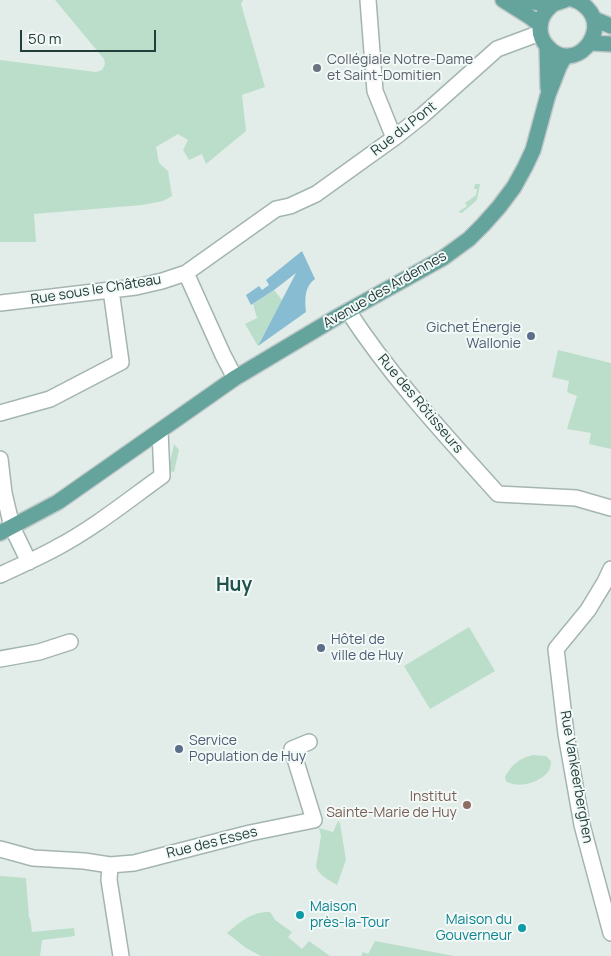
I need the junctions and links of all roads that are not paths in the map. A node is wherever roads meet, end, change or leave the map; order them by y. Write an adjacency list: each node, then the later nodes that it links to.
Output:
1 (368, 0): 13 (street)
2 (503, 0): 8 (main road)
3 (522, 0): 5 (main road)
4 (576, 0): 6 (main road)
5 (558, 2): 8 (main road)
6 (594, 19): 7 (main road); 9 (main road)
7 (611, 26)
8 (542, 35): 11 (main road); 12 (main road, Avenue des Ardennes); 13 (street, Rue du Pont)
9 (591, 44): 10 (main road); 11 (main road)
10 (611, 44)
11 (565, 56): 12 (main road, Avenue des Ardennes)
12 (548, 95): 18 (main road, Avenue des Ardennes)
13 (394, 138): 14 (street, Rue du Pont)
14 (290, 206): 15 (street, Rue sous le Château)
15 (186, 273): 16 (street, Rue sous le Château); 19 (street)
16 (111, 290): 17 (street, Rue sous le Château); 20 (street)
17 (0, 303)
18 (348, 311): 19 (main road, Avenue des Ardennes); 23 (street, Rue des Rôtisseurs)
19 (235, 378): 21 (main road, Avenue des Ardennes)
20 (0, 413)
21 (160, 431): 24 (main road, Avenue des Ardennes); 25 (street)
22 (0, 459): 24 (street)
23 (611, 508)
24 (6, 530): 25 (street)
25 (29, 562): 27 (street)
26 (611, 569): 33 (street, Rue Vankeerberghen)
27 (0, 575)
28 (70, 642): 29 (street)
29 (0, 659)
30 (309, 742): 32 (street, Rue des Esses)
31 (0, 850): 32 (street, Rue des Esses)
32 (110, 865): 34 (street)
33 (611, 933)
34 (121, 956)

